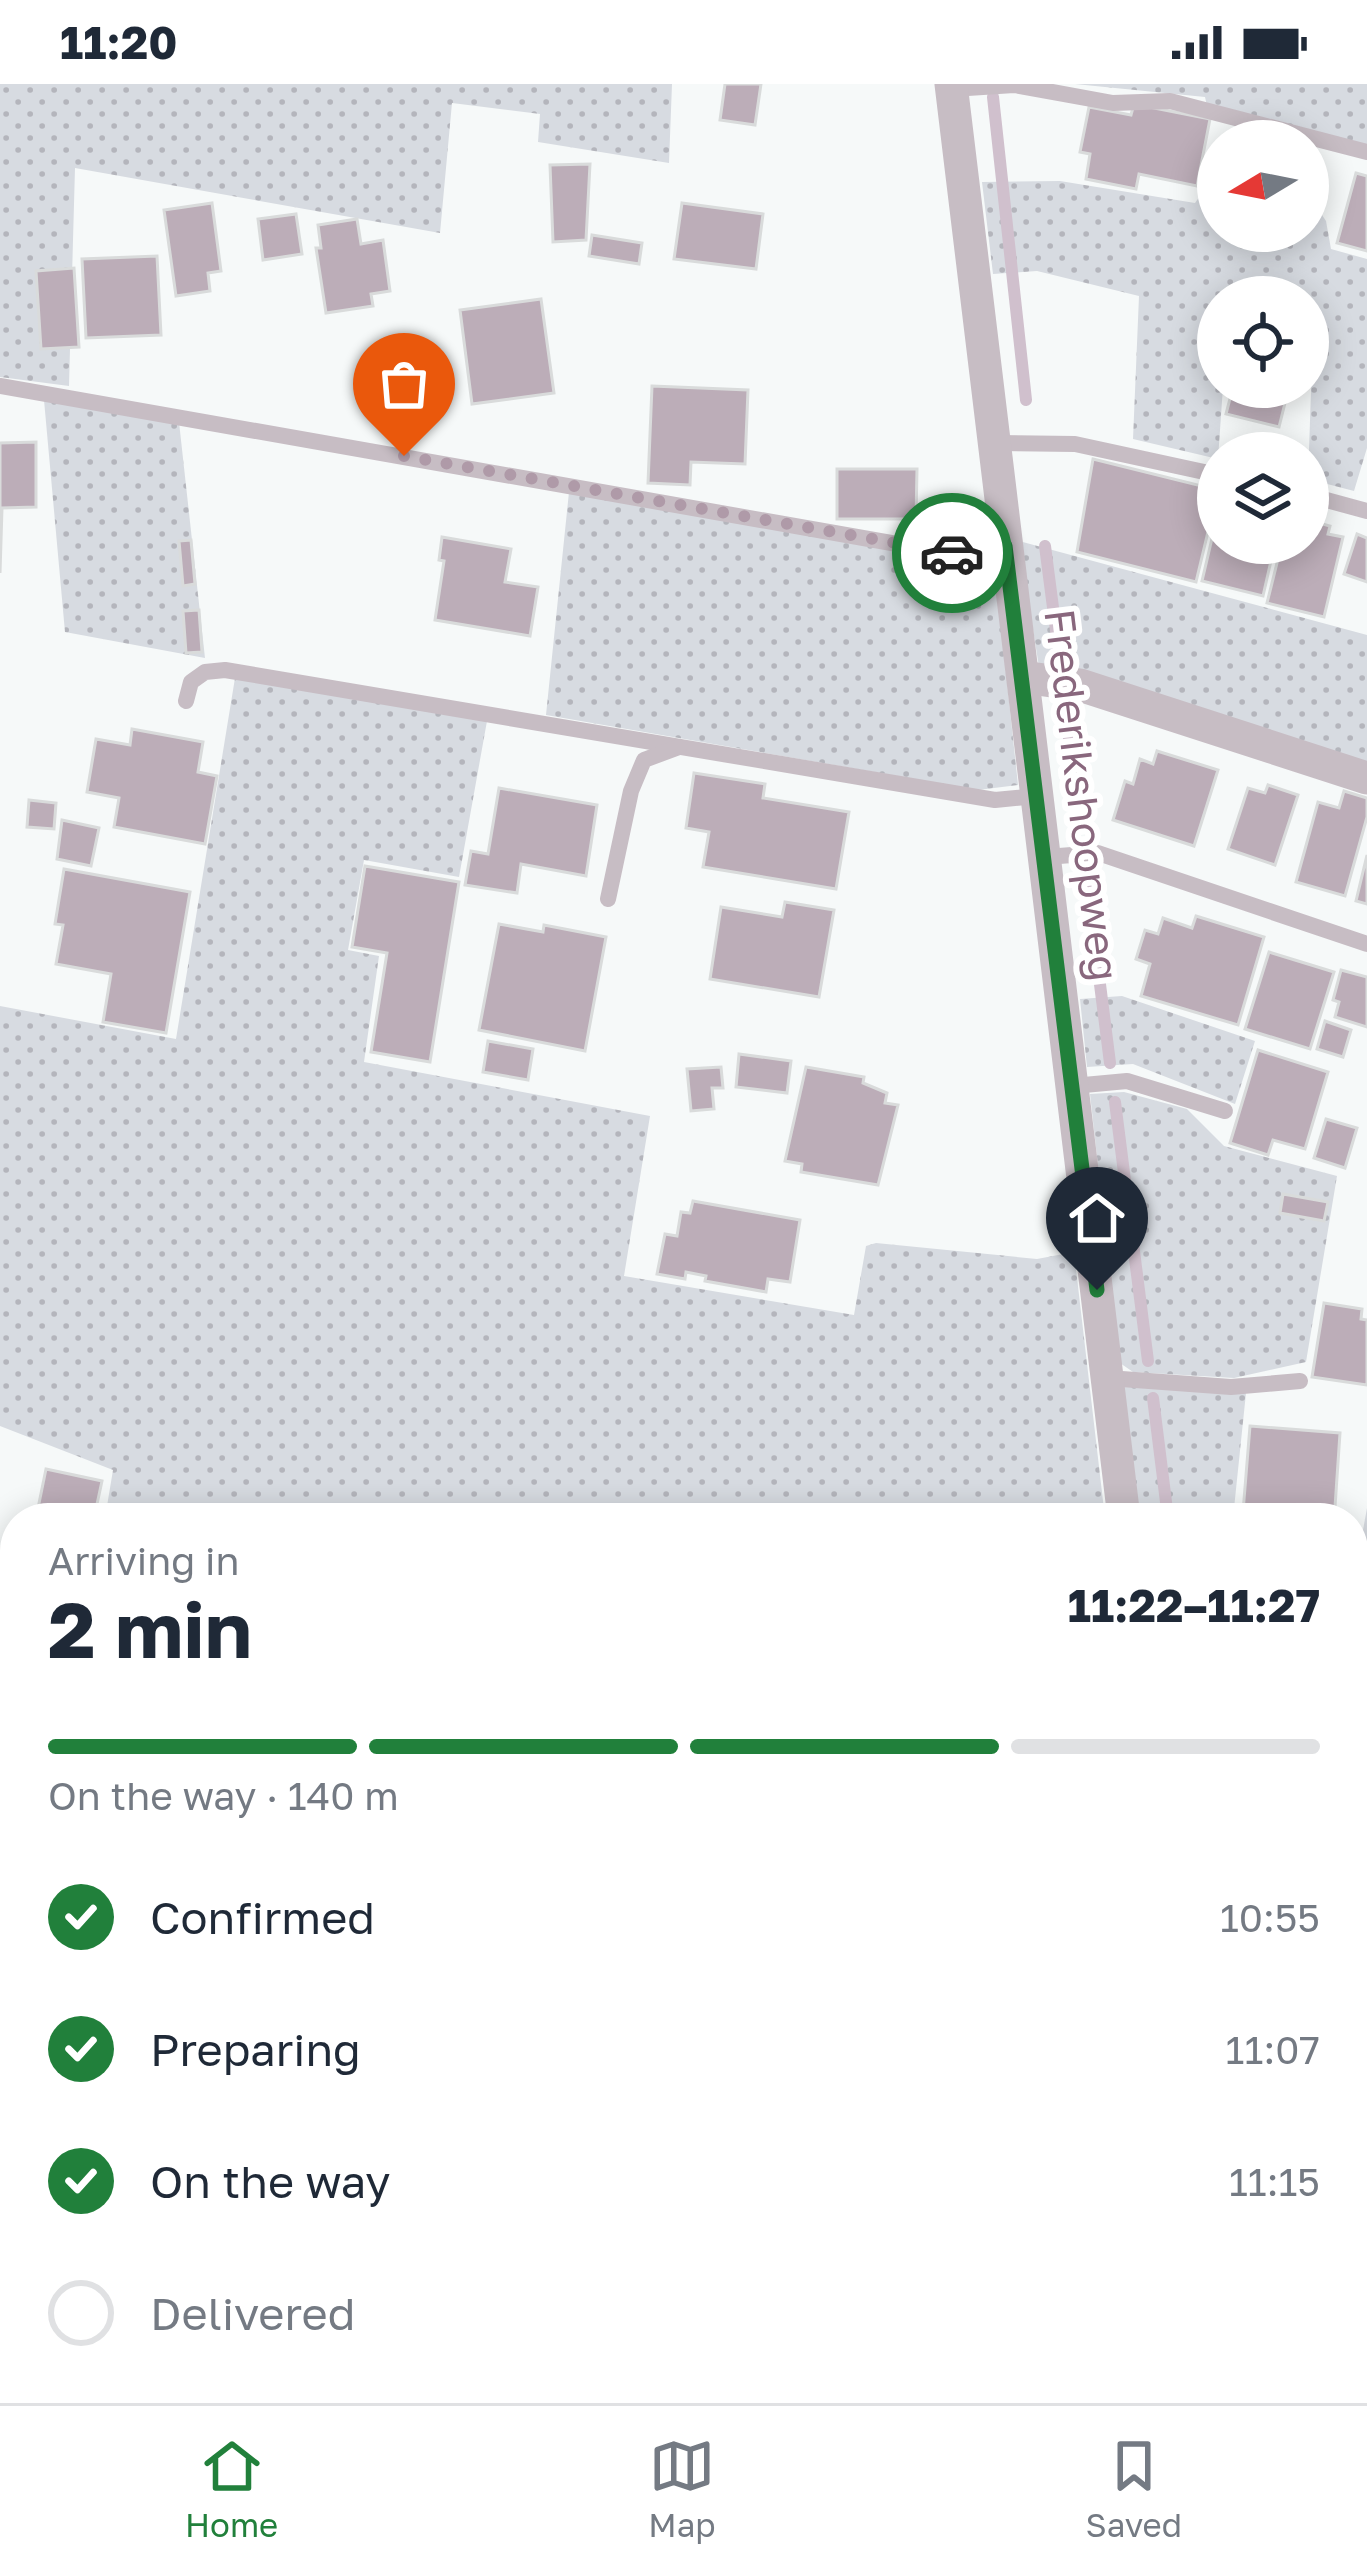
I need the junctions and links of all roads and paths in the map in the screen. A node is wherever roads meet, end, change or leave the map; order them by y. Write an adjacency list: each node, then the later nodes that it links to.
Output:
1 (952, 86): 2 (lane); 4 (street, Frederikshoopweg)
2 (1367, 152)
3 (0, 386): 8 (lane)
4 (993, 443): 5 (lane); 8 (street, Frederikshoopweg)
5 (1197, 470)
6 (1329, 501): 7 (lane)
7 (1367, 511)
8 (1005, 546): 9 (street, Frederikshoopweg)
9 (1023, 677): 12 (street); 13 (street, Frederikshoopweg)
10 (186, 701): 11 (lane)
11 (680, 747): 13 (lane); 15 (lane)
12 (1367, 778)
13 (1037, 796): 14 (street, Frederikshoopweg)
14 (1046, 856): 16 (lane); 17 (street, Frederikshoopweg)
15 (608, 899)
16 (1367, 944)
17 (1073, 1085): 18 (lane); 19 (street, Frederikshoopweg)
18 (1225, 1112)
19 (1108, 1378): 20 (lane); 21 (street, Frederikshoopweg)
20 (1300, 1381)
21 (1122, 1503)

